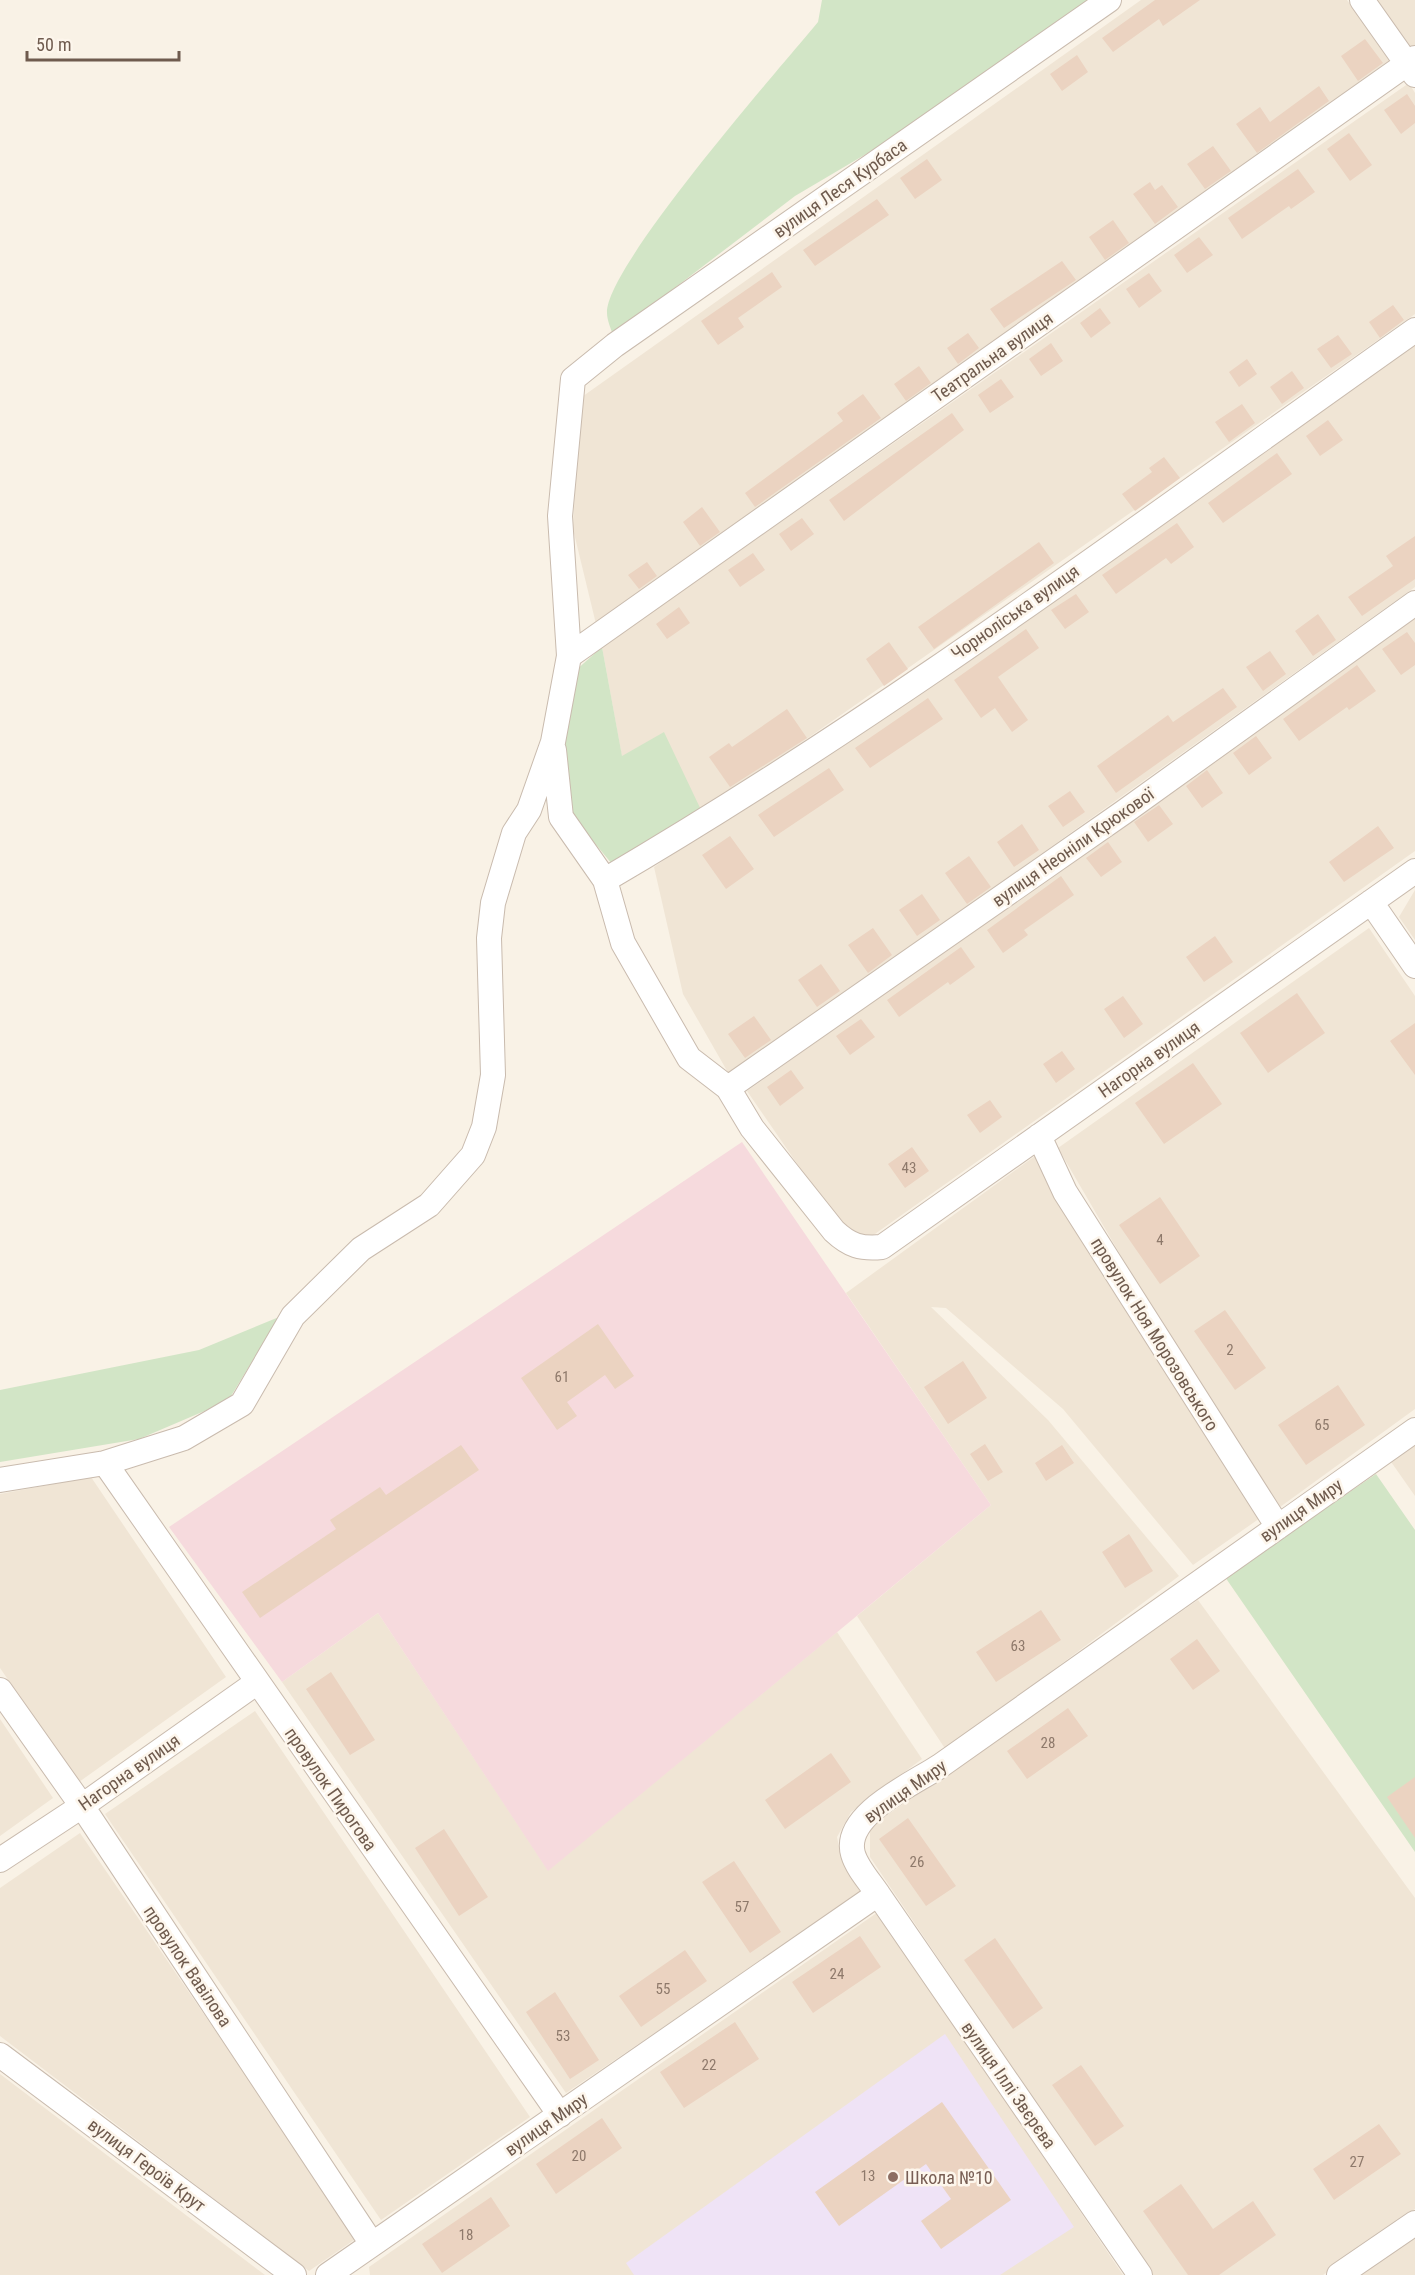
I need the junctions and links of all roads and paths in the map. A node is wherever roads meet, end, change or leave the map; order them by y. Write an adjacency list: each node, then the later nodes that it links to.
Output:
1 (1109, 0): 6 (street, вулиця Леся Курбаса)
2 (1362, 0): 3 (street)
3 (1412, 66): 6 (street, Театральна вулиця)
4 (1415, 330): 9 (street, Чорноліська вулиця)
5 (1415, 603): 12 (street, вулиця Неоніли Крюкової)
6 (569, 656): 7 (street)
7 (553, 742): 9 (street); 15 (street)
8 (1415, 871): 10 (street, Нагорна вулиця)
9 (605, 880): 12 (street)
10 (1371, 902): 11 (street); 13 (street, Нагорна вулиця)
11 (1415, 966)
12 (728, 1088): 13 (street, Нагорна вулиця)
13 (1039, 1136): 17 (street, провулок Ноя Морозовського)
14 (1415, 1430): 17 (street, вулиця Миру)
15 (105, 1463): 16 (street); 18 (street, провулок Пирогова)
16 (0, 1480)
17 (1278, 1527): 22 (street, вулиця Миру)
18 (256, 1683): 20 (street, Нагорна вулиця); 24 (street, провулок Пирогова)
19 (0, 1690): 20 (street, провулок Вавілова)
20 (81, 1806): 21 (street, Нагорна вулиця); 26 (street, провулок Вавілова)
21 (0, 1860)
22 (878, 1894): 24 (street, вулиця Миру); 29 (street, вулиця Іллі Звєрєва)
23 (0, 2055): 27 (street, вулиця Героїв Крут)
24 (560, 2115): 26 (street, вулиця Миру)
25 (1415, 2223): 30 (street)
26 (372, 2244): 28 (street, вулиця Миру)
27 (294, 2275)
28 (328, 2275)
29 (1140, 2275)
30 (1340, 2275)

